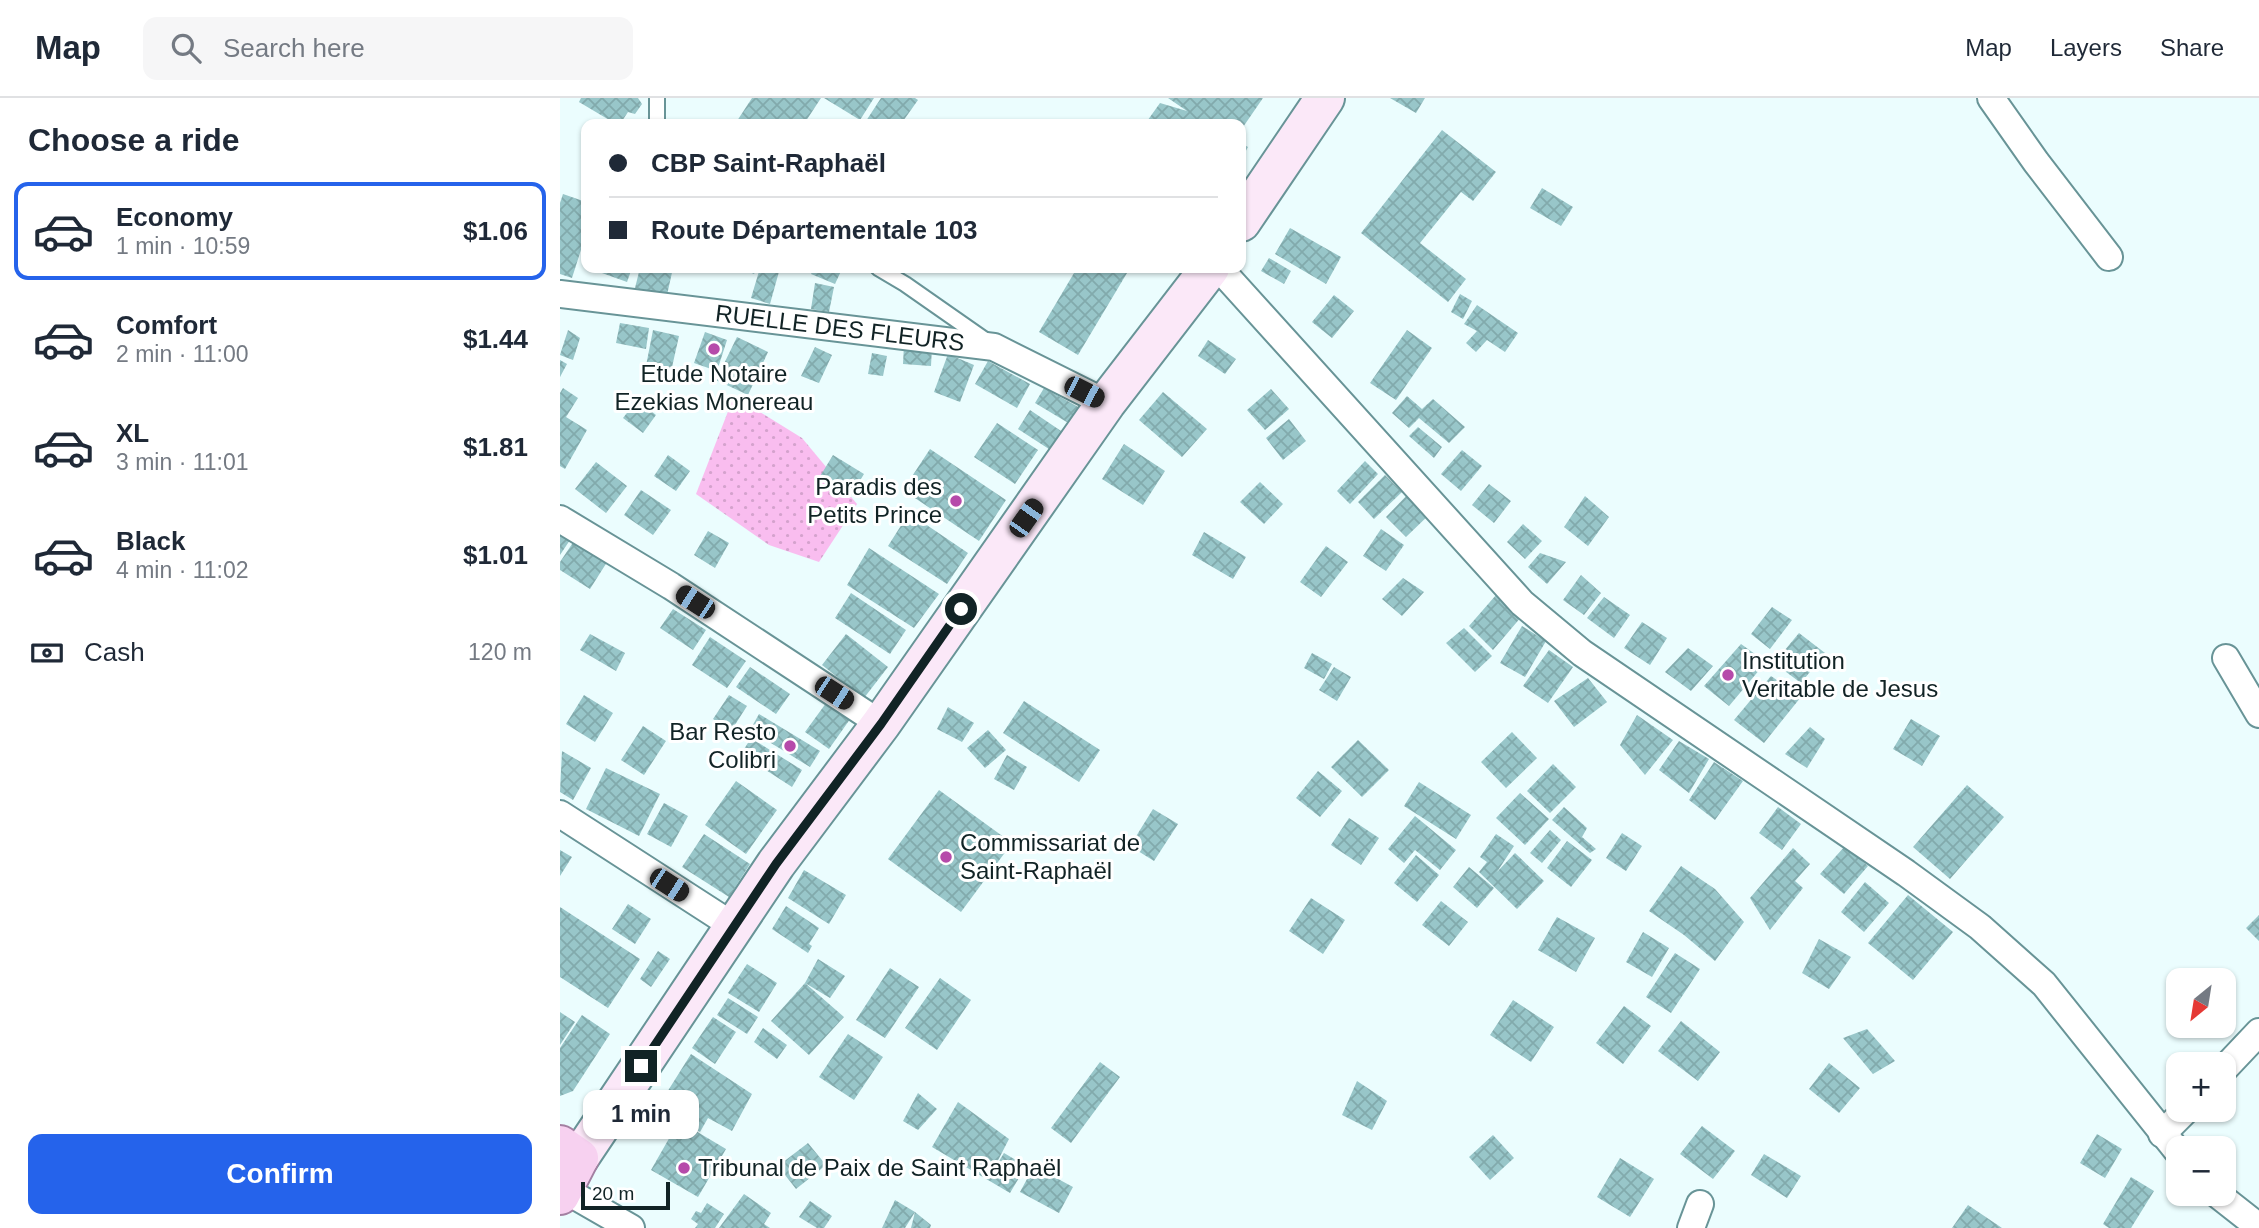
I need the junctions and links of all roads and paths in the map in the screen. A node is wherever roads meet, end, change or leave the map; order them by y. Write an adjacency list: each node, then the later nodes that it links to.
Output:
1 (657, 98): 4 (lane)
2 (1325, 98): 5 (main road)
3 (1991, 98): 6 (street)
4 (657, 119)
5 (1246, 215)
6 (2109, 257)
7 (886, 273): 11 (lane)
8 (1205, 273): 12 (main road)
9 (1224, 273): 21 (street)
10 (560, 293): 11 (street, RUELLE DES FLEURS)
11 (995, 347): 12 (street, RUELLE DES FLEURS)
12 (1106, 403): 16 (main road)
13 (560, 519): 16 (street)
14 (2226, 658): 15 (street)
15 (2259, 714)
16 (881, 724): 18 (main road)
17 (560, 814): 18 (street)
18 (735, 927): 22 (main road)
19 (2259, 1032): 20 (street)
20 (2236, 1056)
21 (2166, 1138)
22 (565, 1172): 25 (street)
23 (2232, 1206): 24 (street)
24 (2259, 1227)
25 (631, 1228)

